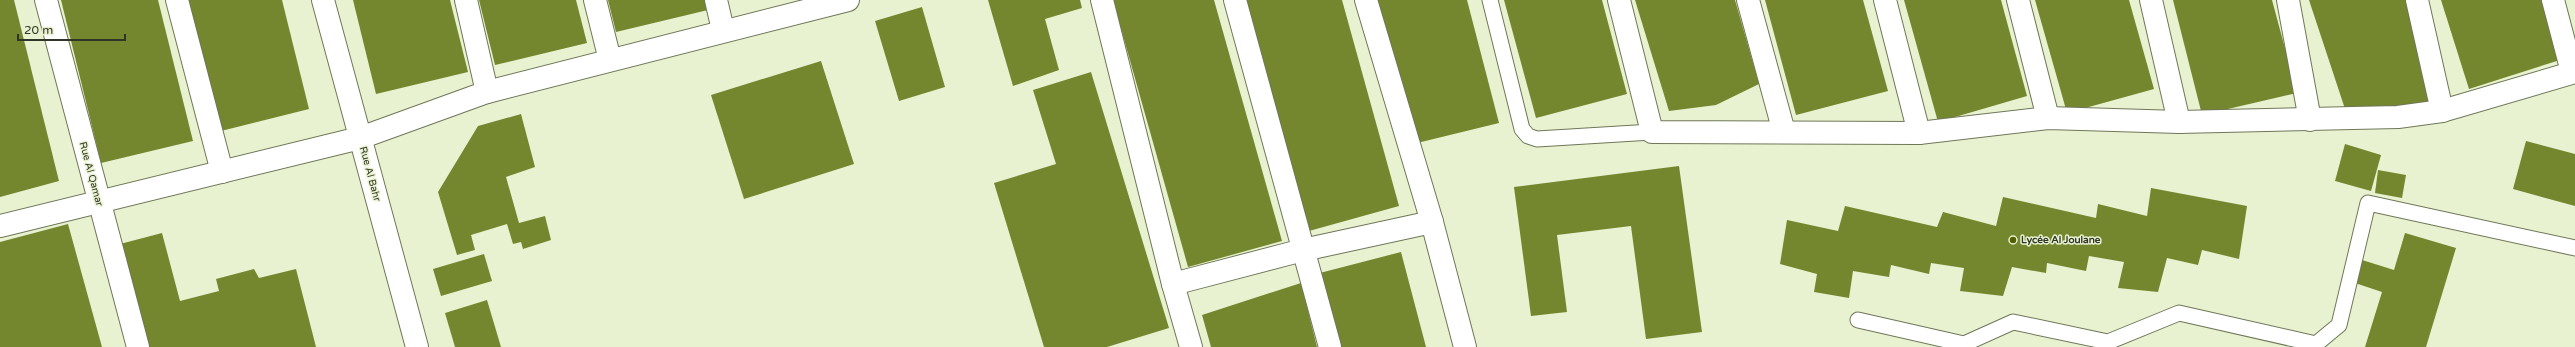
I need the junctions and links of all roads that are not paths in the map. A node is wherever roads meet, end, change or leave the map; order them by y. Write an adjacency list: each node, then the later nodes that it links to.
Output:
1 (46, 0): 33 (street, Rue Al Qamar)
2 (177, 0): 32 (street)
3 (323, 0): 31 (street, Rue Al Bahr)
4 (466, 0): 23 (street)
5 (595, 0): 21 (street)
6 (716, 0): 20 (street)
7 (848, 0): 20 (street)
8 (1102, 0): 38 (street)
9 (1235, 0): 37 (street)
10 (1366, 0): 34 (street)
11 (1490, 0): 28 (lane)
12 (1618, 0): 28 (street)
13 (1748, 0): 29 (street)
14 (1884, 0): 30 (street)
15 (2018, 0): 25 (street)
16 (2151, 0): 27 (street)
17 (2288, 0): 26 (street)
18 (2418, 0): 24 (street)
19 (2553, 0): 22 (street)
20 (723, 30): 21 (street)
21 (610, 60): 23 (street)
22 (2573, 72): 24 (street)
23 (487, 92): 31 (street)
24 (2442, 111): 26 (street)
25 (2048, 118): 27 (street); 30 (street)
26 (2310, 120): 27 (street)
27 (2178, 122)
28 (1652, 132): 29 (street)
29 (1784, 132): 30 (street)
30 (1919, 133)
31 (360, 138): 32 (street); 42 (street, Rue Al Bahr)
32 (222, 172): 33 (street)
33 (98, 201): 35 (street); 41 (street, Rue Al Qamar)
34 (1432, 222): 37 (street); 45 (street)
35 (0, 226)
36 (2575, 248): 40 (lane)
37 (1303, 250): 38 (street); 44 (street)
38 (1173, 284): 43 (street)
39 (1858, 320): 40 (lane)
40 (2316, 345)
41 (138, 347)
42 (417, 347)
43 (1191, 347)
44 (1330, 347)
45 (1465, 347)

